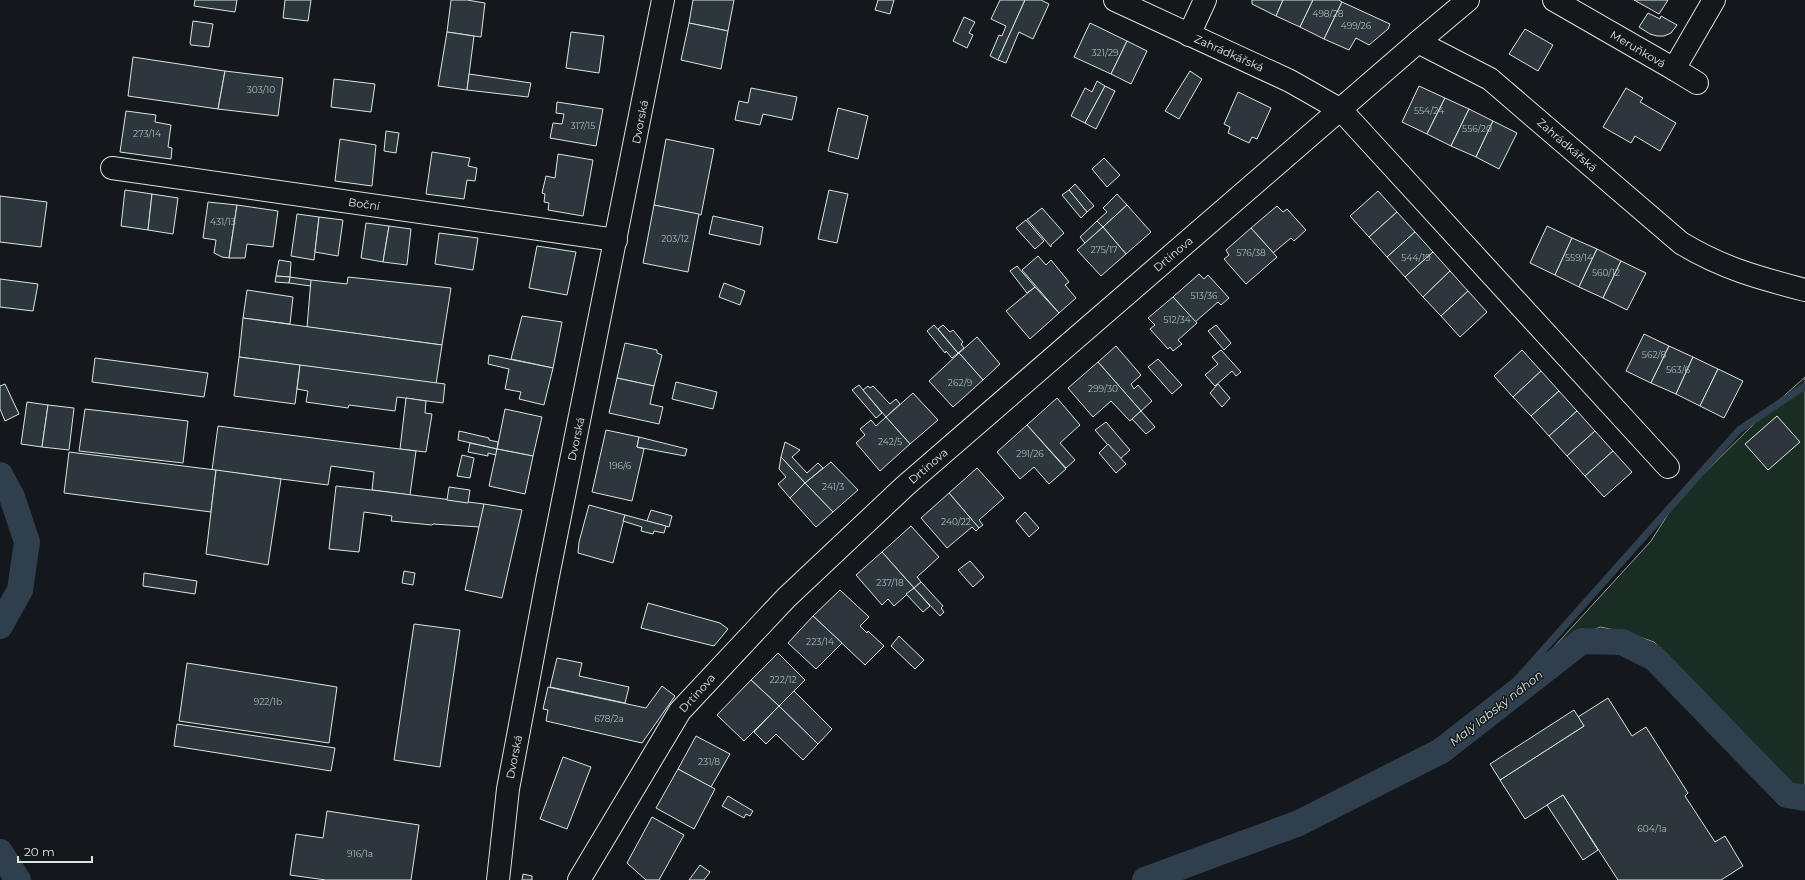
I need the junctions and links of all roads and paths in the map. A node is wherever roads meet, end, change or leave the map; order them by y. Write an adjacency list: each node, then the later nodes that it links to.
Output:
1 (663, 0): 13 (street, Dvorská)
2 (1115, 0): 7 (street, Zahrádkářská)
3 (1205, 0): 7 (street)
4 (1468, 0): 8 (street)
5 (1554, 0): 9 (street, Meruňková)
6 (1714, 0): 9 (street, Meruňková)
7 (1189, 35): 11 (street, Zahrádkářská)
8 (1418, 42): 11 (street); 14 (street, Zahrádkářská)
9 (1674, 69): 10 (street)
10 (1697, 83)
11 (1341, 110): 15 (street, Zahrádkářská); 17 (street, Drtinova)
12 (112, 168): 13 (street, Boční)
13 (616, 240): 16 (street, Dvorská)
14 (1805, 290)
15 (1668, 467)
16 (498, 880)
17 (579, 880)

